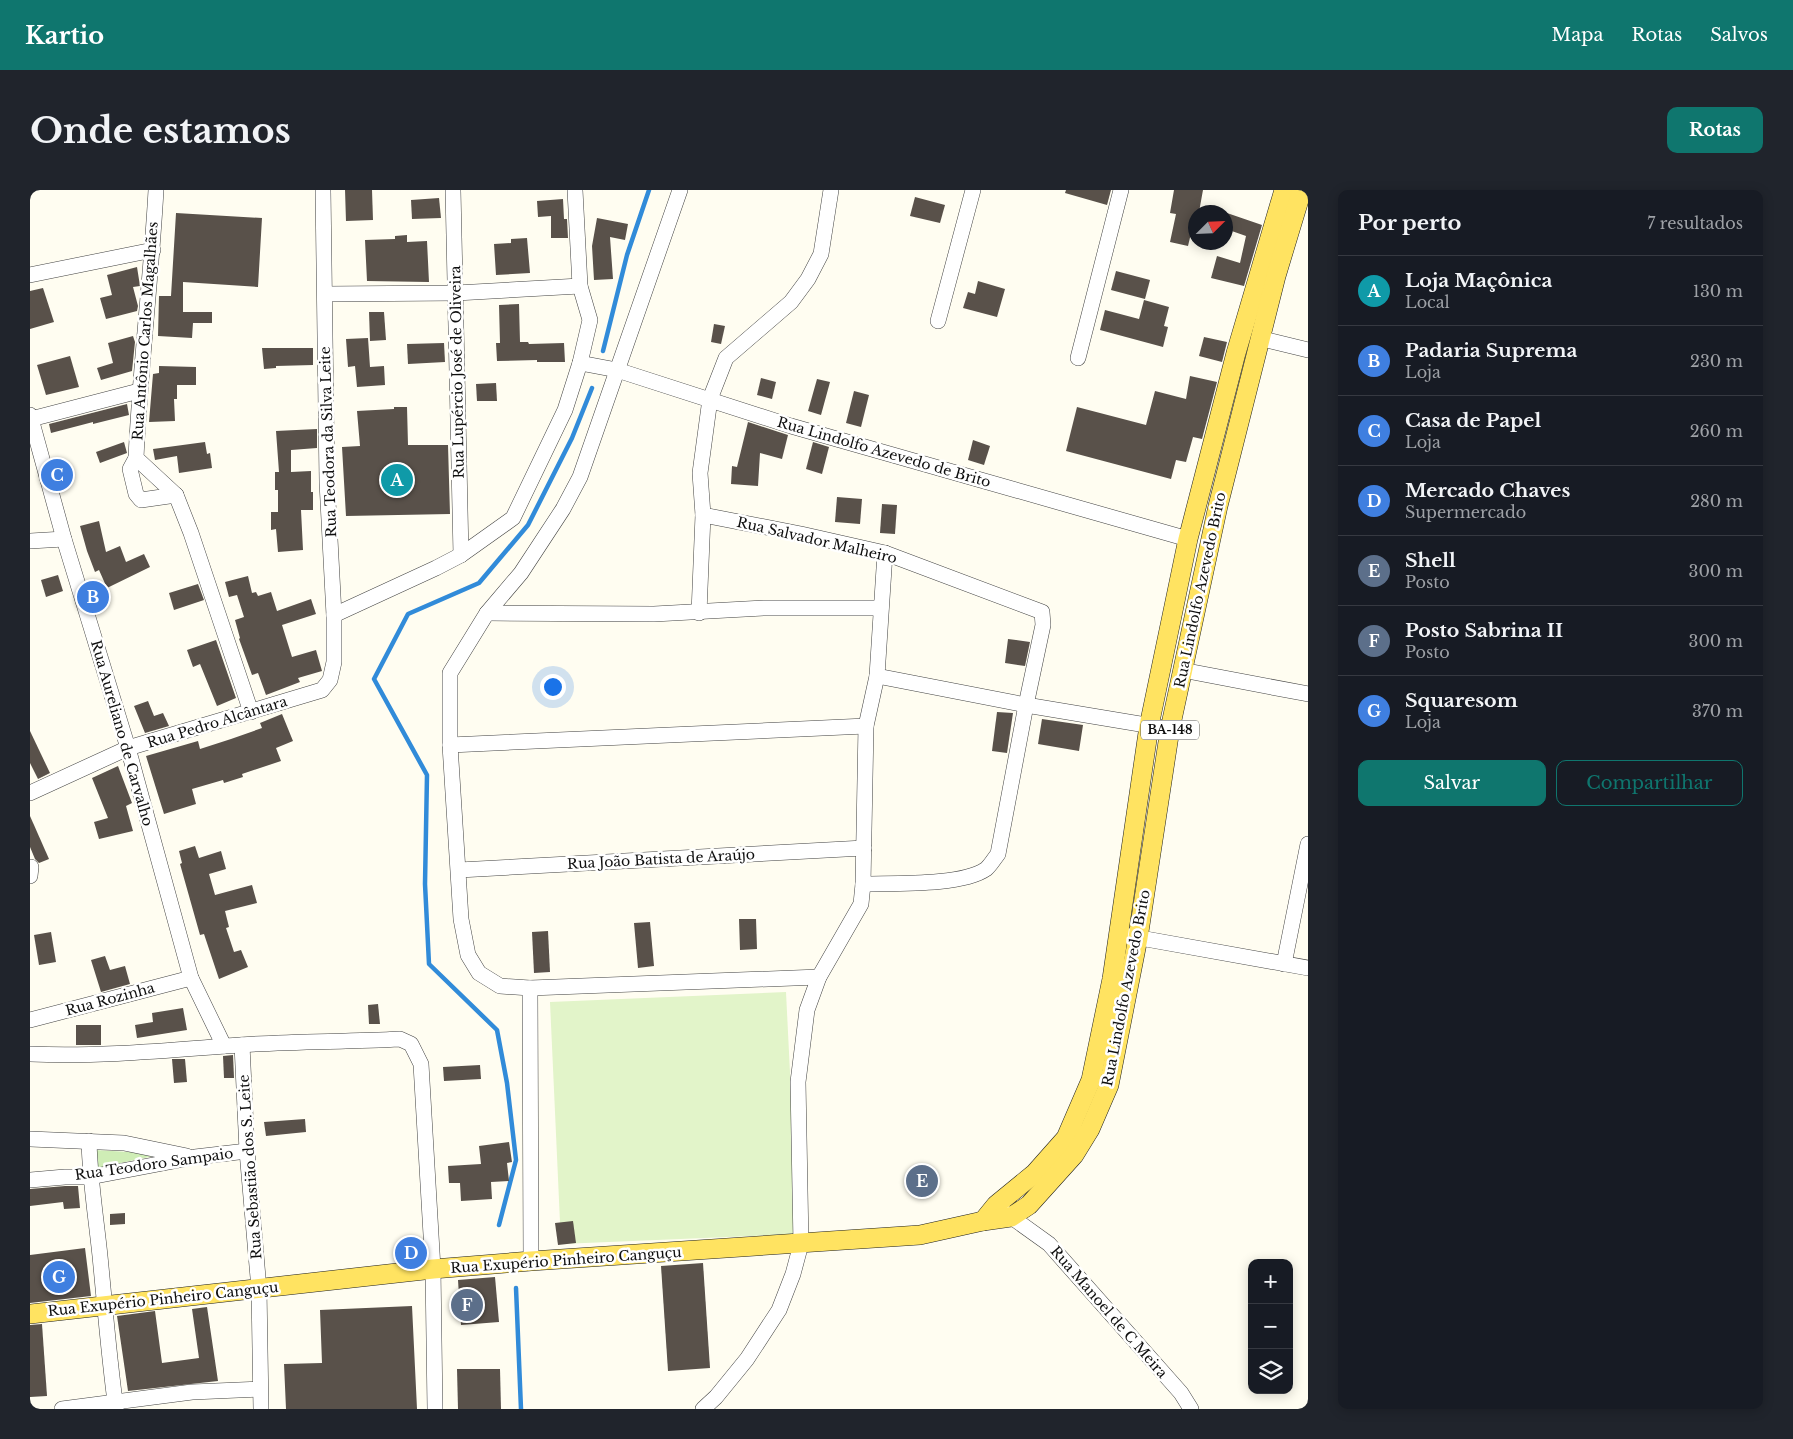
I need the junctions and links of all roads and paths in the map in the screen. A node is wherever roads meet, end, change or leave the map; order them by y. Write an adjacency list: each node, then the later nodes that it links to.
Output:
1 (156, 190): 11 (street, Rua Antônio Carlos Magalhães)
2 (324, 190): 15 (street, Rua Teodora da Silva Leite)
3 (453, 190): 14 (street, Rua Lupércio José de Oliveira)
4 (575, 190): 13 (street)
5 (680, 190): 21 (street)
6 (831, 190): 23 (street)
7 (973, 190): 16 (street)
8 (1122, 190): 19 (street)
9 (1284, 190): 29 (main road, Rua Lindolfo Azevedo Brito / BA-148)
10 (1302, 190): 17 (main road, Rua Lindolfo Azevedo Brito / BA-148)
11 (153, 250): 12 (street); 22 (street, Rua Antônio Carlos Magalhães)
12 (30, 275)
13 (580, 286): 14 (street); 20 (street)
14 (456, 293): 15 (street); 32 (street, Rua Lupércio José de Oliveira)
15 (325, 294): 36 (street, Rua Teodora da Silva Leite)
16 (938, 321)
17 (1260, 338): 18 (street); 37 (main road, Rua Lindolfo Azevedo Brito / BA-148)
18 (1308, 350)
19 (1078, 358)
20 (580, 363): 21 (street, Rua Lindolfo Azevedo de Brito); 32 (street)
21 (617, 370): 23 (street, Rua Lindolfo Azevedo de Brito); 34 (street)
22 (139, 391): 24 (street); 25 (street, Rua Antônio Carlos Magalhães)
23 (710, 399): 27 (street); 29 (street, Rua Lindolfo Azevedo de Brito)
24 (30, 417): 28 (street, Rua Aureliano de Carvalho)
25 (136, 458): 26 (street, Rua Antônio Carlos Magalhães); 26 (street)
26 (176, 494): 42 (street, Rua Antônio Carlos Magalhães)
27 (703, 515): 31 (street, Rua Salvador Malheiro); 35 (street)
28 (64, 539): 30 (street); 47 (street, Rua Aureliano de Carvalho)
29 (1188, 539): 44 (main road, Rua Lindolfo Azevedo Brito / BA-148)
30 (30, 542)
31 (885, 553): 33 (street); 41 (street, Rua Salvador Malheiro)
32 (461, 555): 36 (street)
33 (881, 608): 35 (street); 38 (street)
34 (487, 613): 35 (street); 46 (street)
35 (699, 613)
36 (334, 614): 39 (street, Rua Teodora da Silva Leite)
37 (1182, 670): 40 (street); 45 (main road, Rua Lindolfo Azevedo Brito / BA-148)
38 (877, 676): 41 (street); 43 (street)
39 (322, 690): 42 (street, Rua Pedro Alcântara)
40 (1308, 694)
41 (1026, 705): 44 (street); 52 (street)
42 (251, 712): 47 (street, Rua Pedro Alcântara)
43 (866, 726): 46 (street); 50 (street)
44 (1149, 726): 45 (street); 53 (main road, Rua Lindolfo Azevedo Brito / BA-148)
45 (1170, 730): 54 (main road, Rua Lindolfo Azevedo Brito / BA-148)
46 (450, 745): 51 (street)
47 (128, 748): 48 (street, Rua Pedro Alcântara); 58 (street, Rua Aureliano de Carvalho)
48 (30, 793)
49 (1308, 844): 55 (street)
50 (864, 848): 51 (street, Rua João Batista de Araújo); 52 (street)
51 (459, 870): 59 (street)
52 (864, 884): 57 (street)
53 (1118, 934): 54 (street); 70 (main road, Rua Lindolfo Azevedo Brito / BA-148)
54 (1138, 938): 55 (street); 71 (main road, Rua Lindolfo Azevedo Brito / BA-148)
55 (1284, 964): 56 (street)
56 (1308, 968)
57 (819, 977): 59 (street); 73 (street)
58 (191, 978): 60 (street, Rua Rozinha); 62 (street, Rua Aureliano de Carvalho)
59 (530, 988): 74 (street)
60 (30, 1020)
61 (242, 1045): 62 (street); 66 (street, Rua Sebastião dos S. Leite); 75 (street)
62 (224, 1046): 63 (street)
63 (30, 1054)
64 (30, 1139): 65 (street)
65 (89, 1141): 67 (street); 68 (street)
66 (247, 1151): 67 (street, Rua Teodoro Sampaio); 76 (street, Rua Sebastião dos S. Leite)
67 (195, 1157): 68 (street, Rua Teodoro Sampaio)
68 (90, 1177): 69 (street, Rua Teodoro Sampaio); 77 (street)
69 (30, 1180)
70 (996, 1205): 71 (street, Rua Manoel de C Meira); 72 (main road, Rua Lindolfo Azevedo Brito / BA-148)
71 (1010, 1217): 72 (main road, Rua Lindolfo Azevedo Brito / BA-148); 85 (street, Rua Manoel de C Meira)
72 (983, 1221): 73 (main road, Rua Exupério Pinheiro Canguçu)
73 (801, 1244): 74 (main road, Rua Exupério Pinheiro Canguçu); 84 (street)
74 (531, 1261): 75 (main road, Rua Exupério Pinheiro Canguçu)
75 (433, 1269): 76 (main road, Rua Exupério Pinheiro Canguçu); 83 (street)
76 (259, 1289): 77 (main road, Rua Exupério Pinheiro Canguçu); 79 (street, Rua Sebastião dos S. Leite)
77 (104, 1307): 78 (main road, Rua Exupério Pinheiro Canguçu); 80 (street)
78 (30, 1314)
79 (260, 1389): 80 (street); 82 (street, Rua Sebastião dos S. Leite)
80 (115, 1406): 81 (street)
81 (62, 1409)
82 (261, 1409)
83 (435, 1409)
84 (703, 1409)
85 (1191, 1409)

